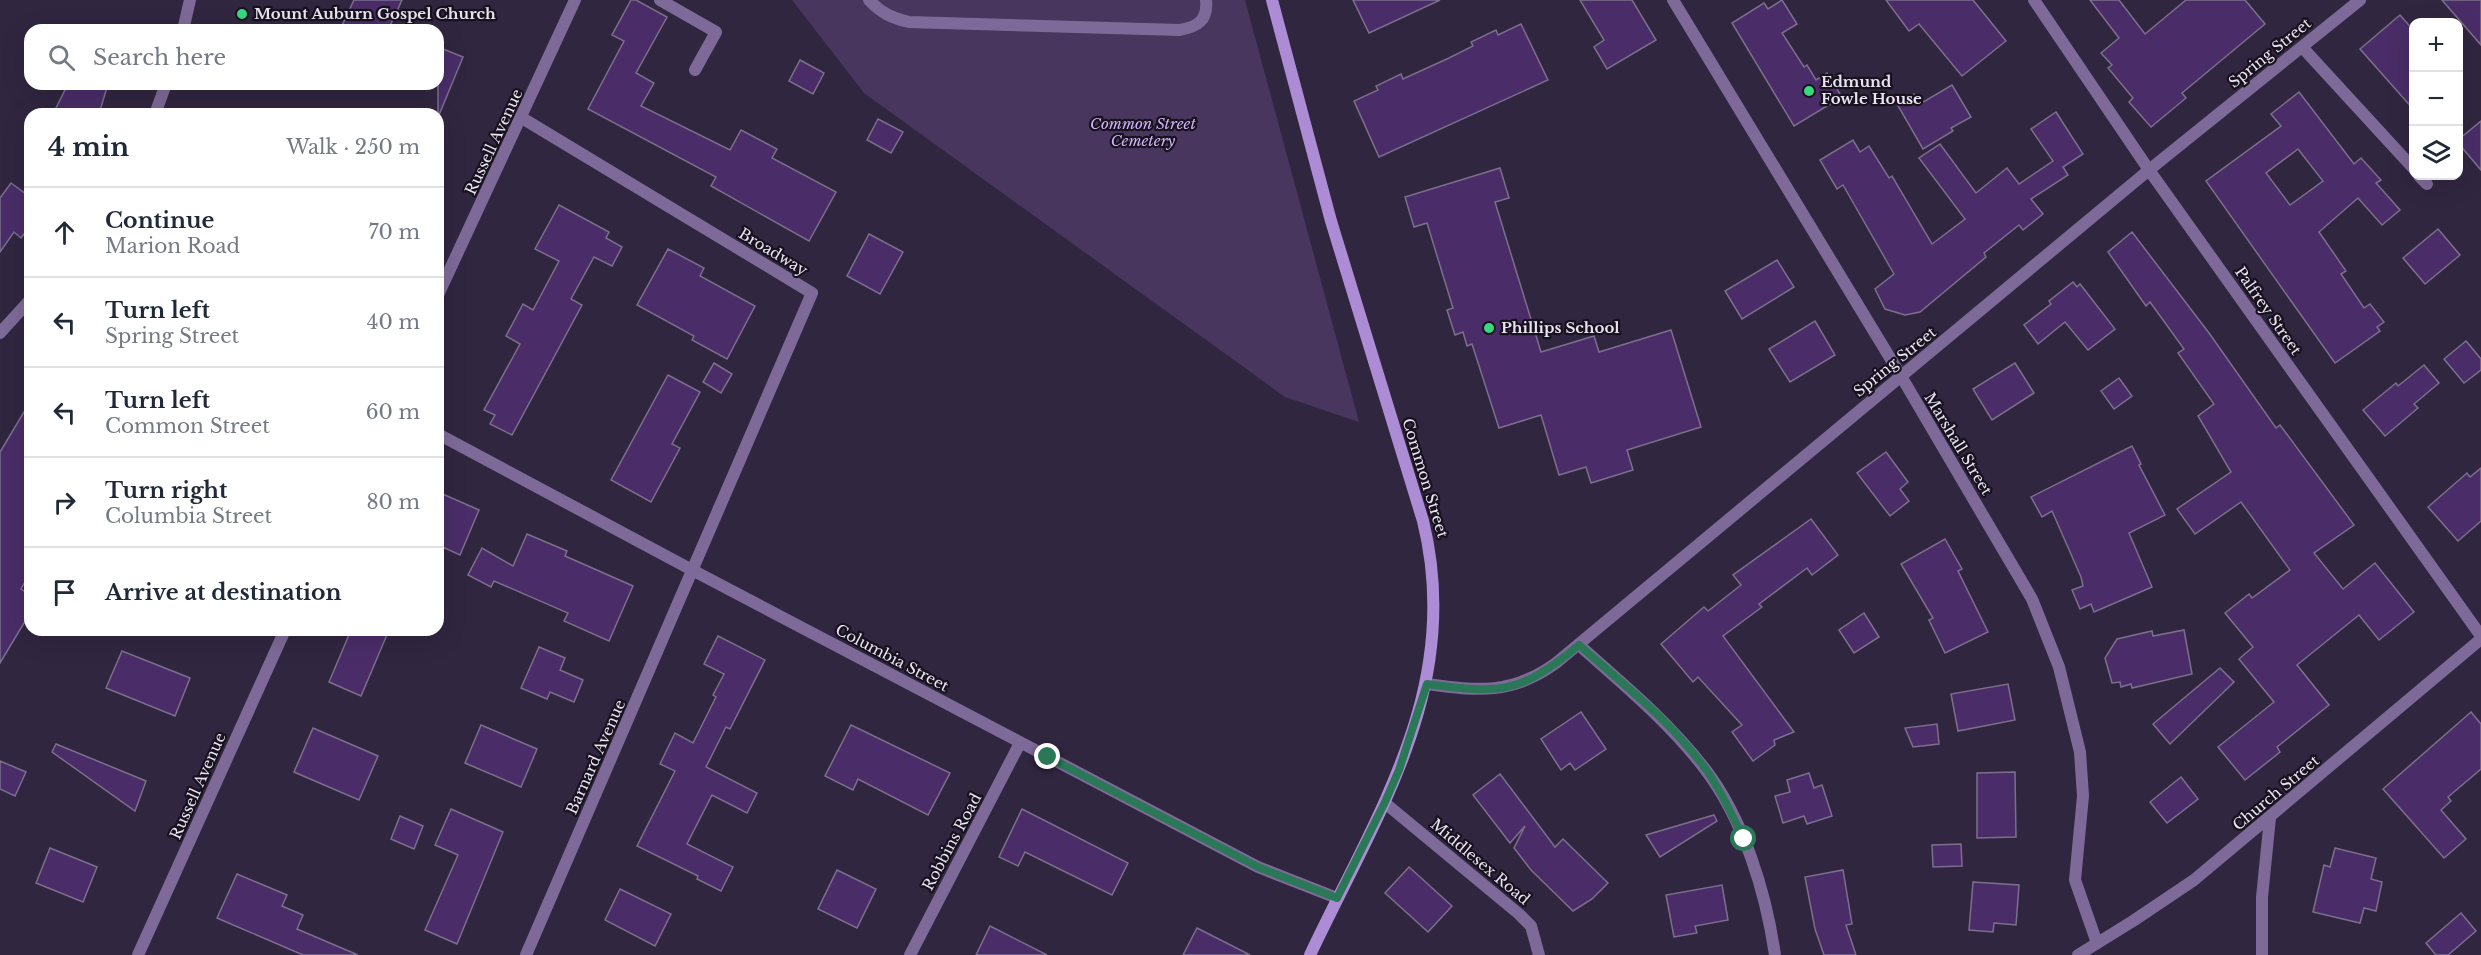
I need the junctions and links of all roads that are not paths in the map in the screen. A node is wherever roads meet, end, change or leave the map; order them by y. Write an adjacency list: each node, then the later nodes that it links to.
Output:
1 (190, 0): 10 (street)
2 (575, 0): 15 (street, Russell Avenue)
3 (660, 0): 12 (street)
4 (869, 0): 5 (street)
5 (1206, 0)
6 (1272, 0): 27 (main road, Common Street)
7 (1673, 0): 21 (street, Marshall Street)
8 (2034, 0): 17 (street, Palfrey Street)
9 (2360, 0): 11 (street, Spring Street)
10 (184, 24)
11 (2301, 47): 16 (street); 17 (street, Spring Street)
12 (695, 70)
13 (164, 90): 14 (street)
14 (157, 108)
15 (522, 118): 18 (street, Russell Avenue); 23 (street, Broadway)
16 (2409, 165)
17 (2149, 170): 21 (street, Spring Street); 25 (street, Palfrey Street)
18 (444, 283)
19 (24, 307): 20 (street)
20 (0, 333)
21 (1901, 376): 26 (street, Spring Street); 32 (street, Marshall Street)
22 (444, 437): 23 (street, Columbia Street)
23 (694, 571): 28 (street, Columbia Street); 34 (street, Barnard Avenue)
24 (282, 636): 33 (street, Russell Avenue)
25 (2481, 637): 30 (street, Church Street)
26 (1579, 645): 27 (street, Spring Street); 38 (street)
27 (1427, 684): 29 (main road, Common Street)
28 (1020, 743): 31 (street, Columbia Street); 35 (street, Robbins Road)
29 (1385, 802): 31 (main road, Common Street); 37 (street, Middlesex Road)
30 (2270, 818): 32 (street, Church Street); 40 (street)
31 (1337, 898): 36 (main road, Common Street)
32 (2097, 943): 39 (street, Church Street)
33 (138, 955)
34 (526, 955)
35 (910, 955)
36 (1310, 955)
37 (1539, 955)
38 (1775, 955)
39 (2078, 955)
40 (2262, 955)

